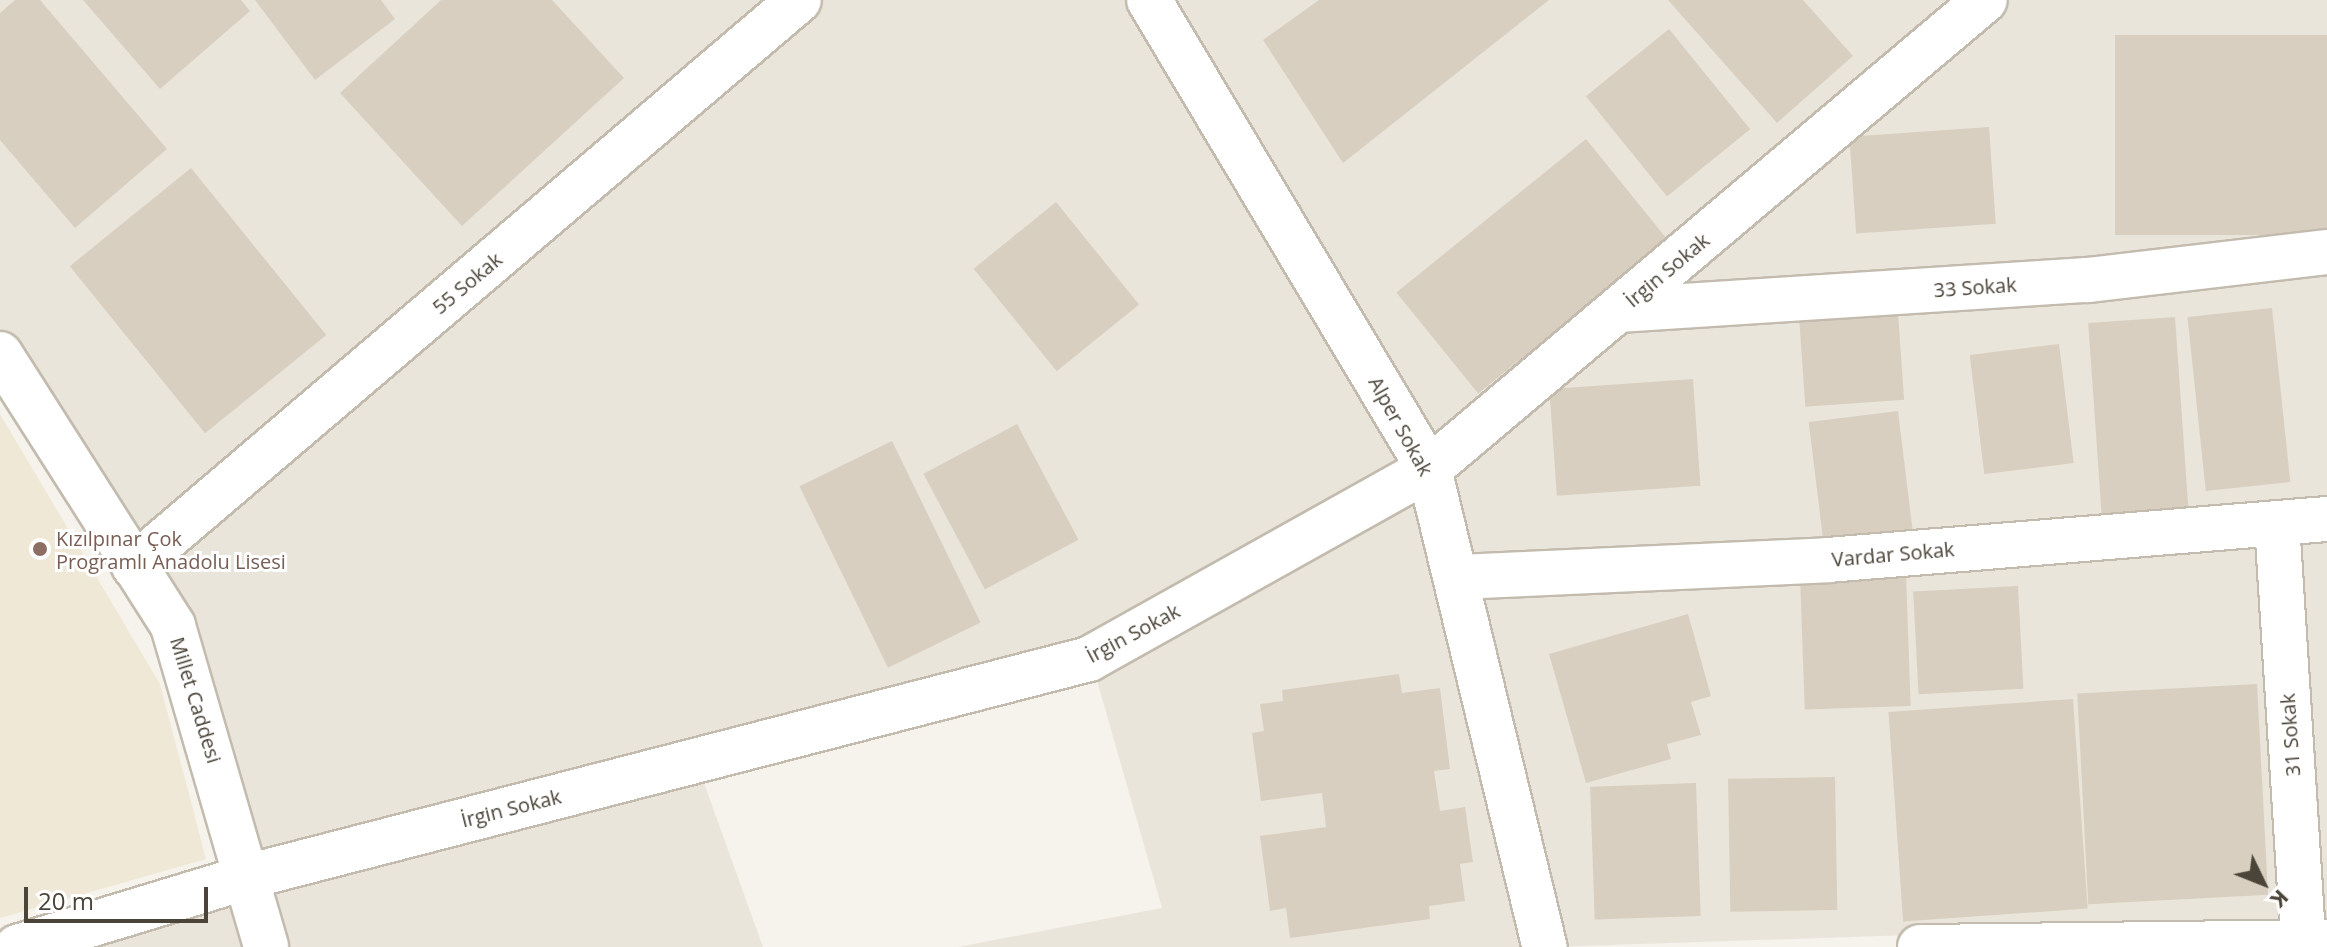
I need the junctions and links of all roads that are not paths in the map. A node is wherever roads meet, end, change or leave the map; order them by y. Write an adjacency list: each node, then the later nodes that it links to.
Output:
1 (799, 0): 10 (street, 55 Sokak)
2 (1149, 0): 7 (street, Alper Sokak)
3 (1985, 0): 5 (street, İrgin Sokak)
4 (2327, 252): 5 (street, 33 Sokak)
5 (1621, 310): 7 (street, İrgin Sokak)
6 (0, 354): 10 (street, Millet Caddesi)
7 (1429, 469): 11 (street, Alper Sokak); 12 (street, İrgin Sokak)
8 (2327, 519): 9 (street, Vardar Sokak)
9 (2277, 523): 11 (street, Vardar Sokak); 13 (street, 31 Sokak)
10 (134, 566): 12 (street, Millet Caddesi)
11 (1459, 577): 16 (street, Alper Sokak)
12 (250, 876): 14 (street, İrgin Sokak); 15 (street, Millet Caddesi)
13 (2311, 943): 17 (street)
14 (17, 947)
15 (266, 947)
16 (1545, 947)
17 (1920, 947)

